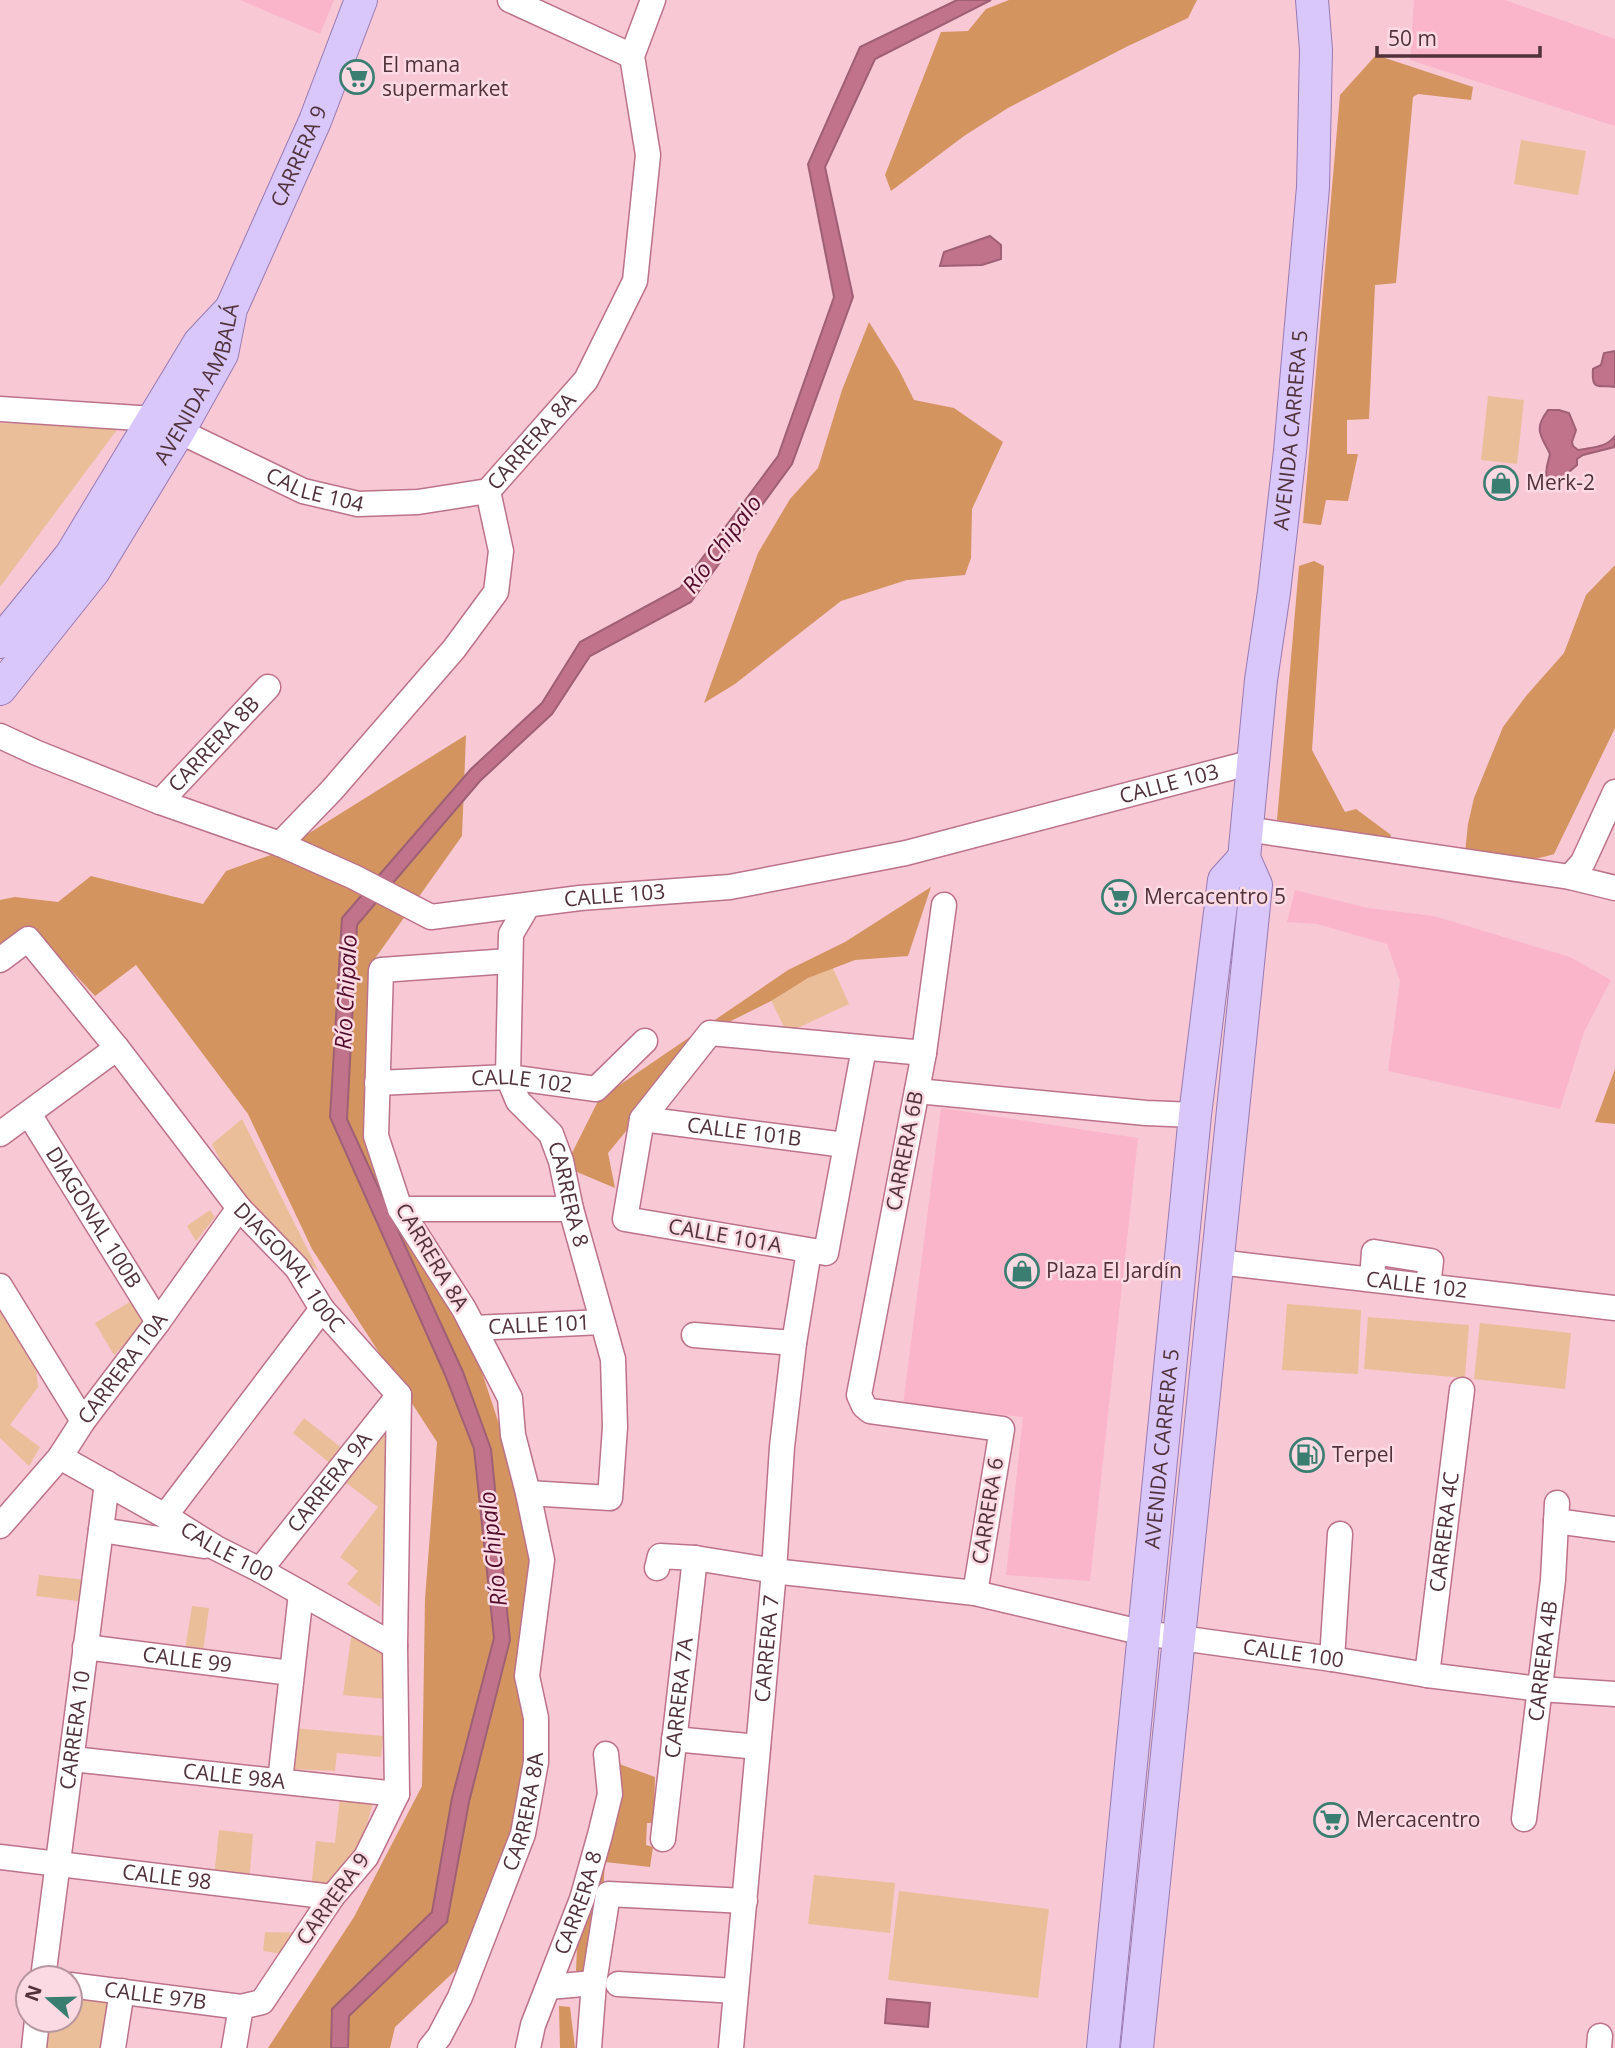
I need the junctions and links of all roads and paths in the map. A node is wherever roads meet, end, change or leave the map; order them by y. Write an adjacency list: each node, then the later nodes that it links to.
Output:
1 (361, 0): 6 (main road, CARRERA 9)
2 (653, 0): 5 (street)
3 (1311, 0): 14 (main road, AVENIDA CARRERA 5)
4 (523, 2): 5 (street)
5 (632, 56): 9 (street, CARRERA 8A)
6 (231, 309): 8 (main road, AVENIDA AMBALÁ)
7 (0, 410): 8 (street)
8 (167, 425): 9 (street, CALLE 104); 10 (main road, AVENIDA AMBALÁ)
9 (488, 491): 18 (street, CARRERA 8A)
10 (17, 636): 12 (main road, AVENIDA AMBALÁ)
11 (268, 687): 16 (street, CARRERA 8B)
12 (0, 689)
13 (0, 736): 16 (street, CALLE 103)
14 (1253, 762): 17 (main road, AVENIDA CARRERA 5); 21 (street, CALLE 103)
15 (1615, 792): 19 (street)
16 (160, 802): 18 (street, CALLE 103)
17 (1245, 843): 19 (street); 33 (main road, AVENIDA CARRERA 5); 41 (main road, AVENIDA CARRERA 5)
18 (280, 844): 21 (street, CALLE 103)
19 (1577, 869): 20 (street)
20 (1615, 888)
21 (528, 905): 24 (street, CARRERA 8)
22 (944, 905): 28 (street, CARRERA 6B)
23 (0, 960): 26 (street, DIAGONAL 100C)
24 (509, 961): 29 (street, CARRERA 8); 30 (street, CARRERA 8A)
25 (645, 1041): 29 (street, CALLE 102)
26 (117, 1048): 32 (street); 37 (street, DIAGONAL 100C)
27 (863, 1048): 28 (street); 34 (street); 36 (street, CARRERA 7)
28 (924, 1054): 31 (street, CARRERA 6B)
29 (508, 1077): 30 (street, CALLE 102); 39 (street, CARRERA 8)
30 (377, 1083): 38 (street, CARRERA 8A)
31 (916, 1091): 33 (street); 55 (street, CARRERA 6B)
32 (29, 1114): 35 (street); 48 (street, DIAGONAL 100B)
33 (1195, 1115): 71 (main road, AVENIDA CARRERA 5)
34 (642, 1119): 36 (street, CALLE 101B); 40 (street, CALLE 101A)
35 (0, 1134)
36 (845, 1145): 40 (street, CARRERA 7)
37 (239, 1208): 46 (street, DIAGONAL 100C); 48 (street, CARRERA 10A)
38 (400, 1209): 39 (street); 49 (street, CARRERA 8A)
39 (571, 1209): 47 (street, CARRERA 8)
40 (818, 1252): 51 (street, CARRERA 7)
41 (1218, 1262): 42 (street, CALLE 102); 72 (main road, AVENIDA CARRERA 5)
42 (1372, 1279): 44 (street, CALLE 102); 44 (street)
43 (0, 1286): 54 (street)
44 (1428, 1286): 45 (street, CALLE 102)
45 (1615, 1308)
46 (322, 1309): 53 (street, DIAGONAL 100C); 59 (street)
47 (602, 1321): 49 (street, CALLE 101); 58 (street, CARRERA 8)
48 (158, 1322): 54 (street, CARRERA 10A)
49 (474, 1328): 58 (street, CARRERA 8A)
50 (694, 1335): 51 (street)
51 (794, 1343): 68 (street, CARRERA 7)
52 (1462, 1390): 77 (street, CARRERA 4C)
53 (399, 1395): 67 (street, CARRERA 9A); 73 (street)
54 (83, 1421): 56 (street, CARRERA 10A)
55 (1002, 1429): 70 (street, CARRERA 6)
56 (60, 1457): 57 (street, CALLE 100); 60 (street, CARRERA 10A)
57 (107, 1483): 59 (street, CALLE 100); 62 (street, CARRERA 10)
58 (528, 1493): 101 (street, CARRERA 8A)
59 (165, 1516): 64 (street, CALLE 100)
60 (0, 1526)
61 (1615, 1529): 78 (street, CARRERA 4B)
62 (101, 1530): 64 (street); 74 (street, CARRERA 10)
63 (1340, 1534): 75 (street)
64 (216, 1548): 67 (street, CALLE 100)
65 (695, 1559): 66 (street, CALLE 100); 68 (street, CALLE 100); 80 (street, CARRERA 7A)
66 (657, 1568)
67 (260, 1570): 69 (street, CALLE 100)
68 (774, 1571): 70 (street, CALLE 100); 81 (street, CARRERA 7)
69 (301, 1593): 73 (street, CALLE 100); 76 (street)
70 (975, 1593): 71 (street, CALLE 100)
71 (1144, 1633): 72 (street, CALLE 100); 105 (main road, AVENIDA CARRERA 5)
72 (1178, 1638): 75 (street, CALLE 100); 106 (main road, AVENIDA CARRERA 5)
73 (395, 1646): 85 (street, CARRERA 9)
74 (85, 1647): 76 (street, CALLE 99); 83 (street, CARRERA 10)
75 (1332, 1659): 77 (street, CALLE 100)
76 (291, 1673): 84 (street)
77 (1427, 1675): 78 (street, CALLE 100)
78 (1540, 1689): 79 (street, CALLE 100); 86 (street, CARRERA 4B)
79 (1615, 1693)
80 (674, 1739): 81 (street); 87 (street, CARRERA 7A)
81 (758, 1746): 91 (street, CARRERA 7)
82 (606, 1754): 95 (street, CARRERA 8)
83 (72, 1759): 84 (street, CALLE 98A); 89 (street, CARRERA 10)
84 (280, 1781): 85 (street, CALLE 98A)
85 (397, 1794): 90 (street, CARRERA 9)
86 (1524, 1819)
87 (663, 1839)
88 (0, 1857): 89 (street, CALLE 98)
89 (57, 1865): 90 (street, CALLE 98); 92 (street, CARRERA 10)
90 (332, 1897): 98 (street, CARRERA 9)
91 (745, 1901): 93 (street); 97 (street, CARRERA 7)
92 (45, 1964)
93 (606, 1983): 95 (street); 97 (street); 103 (street)
94 (84, 1987): 96 (street, CALLE 97B)
95 (549, 1987): 102 (street, CARRERA 8)
96 (122, 1991): 98 (street, CALLE 97B); 99 (street)
97 (736, 1991): 104 (street, CARRERA 7)
98 (241, 2007): 100 (street)
99 (113, 2048)
100 (234, 2048)
101 (430, 2048)
102 (528, 2048)
103 (589, 2048)
104 (731, 2048)
105 (1103, 2048)
106 (1136, 2048)

